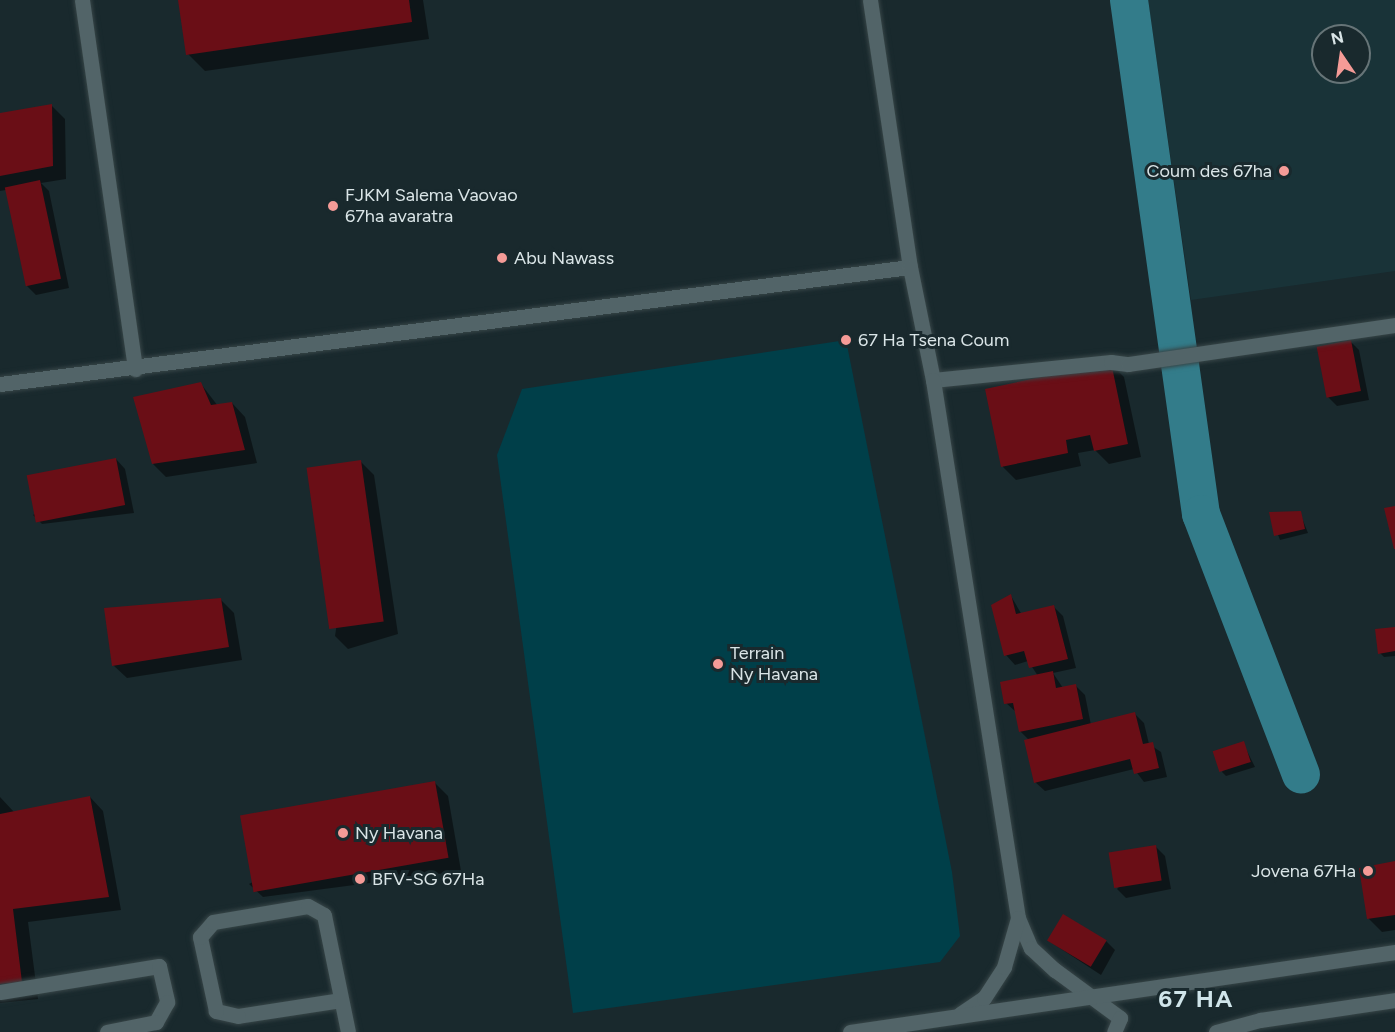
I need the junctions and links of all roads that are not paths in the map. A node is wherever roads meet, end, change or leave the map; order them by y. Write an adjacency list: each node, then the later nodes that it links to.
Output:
1 (82, 0): 5 (street)
2 (870, 0): 3 (street)
3 (910, 267): 5 (street); 6 (street)
4 (1395, 325): 6 (street)
5 (135, 369): 7 (street)
6 (933, 380): 8 (street)
7 (0, 384)
8 (1018, 918): 11 (street); 14 (street)
9 (1395, 952): 11 (street)
10 (0, 992): 15 (street)
11 (1093, 997): 14 (street); 18 (street)
12 (341, 1000): 12 (street); 16 (street)
13 (1395, 1000): 19 (street)
14 (956, 1017): 17 (street)
15 (107, 1032)
16 (348, 1032)
17 (850, 1032)
18 (1114, 1032)
19 (1216, 1032)

